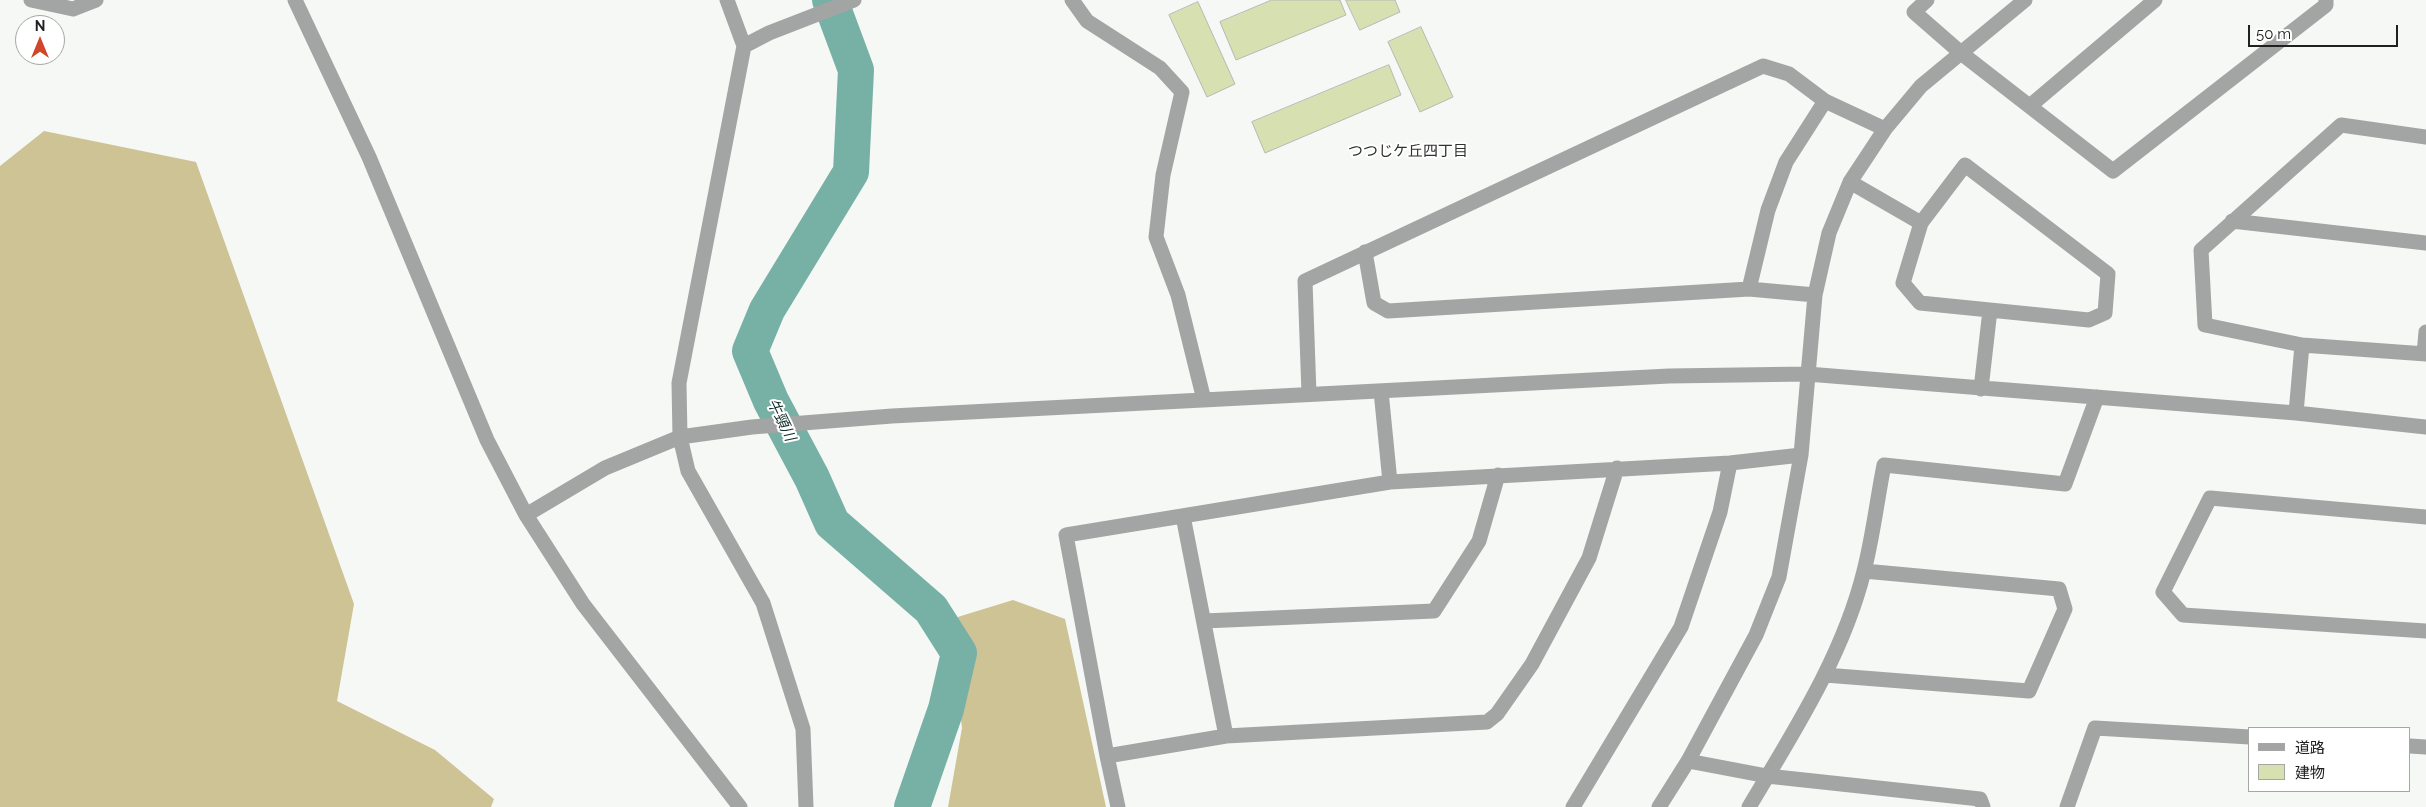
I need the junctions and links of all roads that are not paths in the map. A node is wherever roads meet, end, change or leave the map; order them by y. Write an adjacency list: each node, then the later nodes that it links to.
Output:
1 (31, 0): 2 (street)
2 (96, 0)
3 (295, 0): 42 (street)
4 (727, 0): 11 (street)
5 (854, 0): 11 (street)
6 (1072, 0): 33 (street)
7 (1927, 0): 12 (street)
8 (2025, 0): 12 (street)
9 (2155, 0): 14 (street)
10 (2326, 0): 14 (street)
11 (744, 46): 36 (street)
12 (1962, 53): 14 (street); 15 (street)
13 (1825, 101): 15 (street); 21 (street); 22 (street)
14 (2030, 105)
15 (1885, 129): 17 (street)
16 (2426, 137): 18 (street)
17 (1850, 182): 19 (street); 23 (street)
18 (2232, 221): 20 (street); 26 (street)
19 (1921, 223): 24 (street); 24 (street)
20 (2426, 243)
21 (1365, 252): 22 (street); 31 (street)
22 (1749, 289): 23 (street)
23 (1816, 295): 28 (street)
24 (1990, 310): 29 (street)
25 (2426, 332): 27 (street)
26 (2302, 345): 27 (street); 34 (street)
27 (2425, 354)
28 (1807, 374): 29 (street); 30 (street); 37 (street)
29 (1981, 390): 32 (street)
30 (1381, 391): 31 (street); 41 (street)
31 (1309, 394): 33 (street)
32 (2097, 397): 34 (street); 45 (street)
33 (1204, 400): 36 (street)
34 (2296, 414): 35 (street)
35 (2426, 427)
36 (680, 437): 42 (street); 57 (street)
37 (1801, 454): 38 (street); 54 (street)
38 (1730, 463): 39 (street); 59 (street)
39 (1617, 468): 40 (street); 49 (street)
40 (1498, 475): 41 (street); 46 (street)
41 (1390, 482): 43 (street)
42 (526, 515): 56 (street)
43 (1183, 516): 46 (street); 53 (street)
44 (2426, 517): 47 (street)
45 (1864, 571): 48 (street); 48 (street)
46 (1204, 621): 49 (street)
47 (2426, 631)
48 (1825, 675): 55 (street)
49 (1226, 736): 53 (street)
50 (2248, 737): 63 (street)
51 (2411, 746): 52 (street)
52 (2426, 747)
53 (1107, 756): 58 (street)
54 (1688, 761): 55 (street); 60 (street)
55 (1767, 776): 61 (street); 62 (street)
56 (740, 807)
57 (806, 807)
58 (1118, 807)
59 (1573, 807)
60 (1659, 807)
61 (1749, 807)
62 (1983, 807)
63 (2067, 807)

